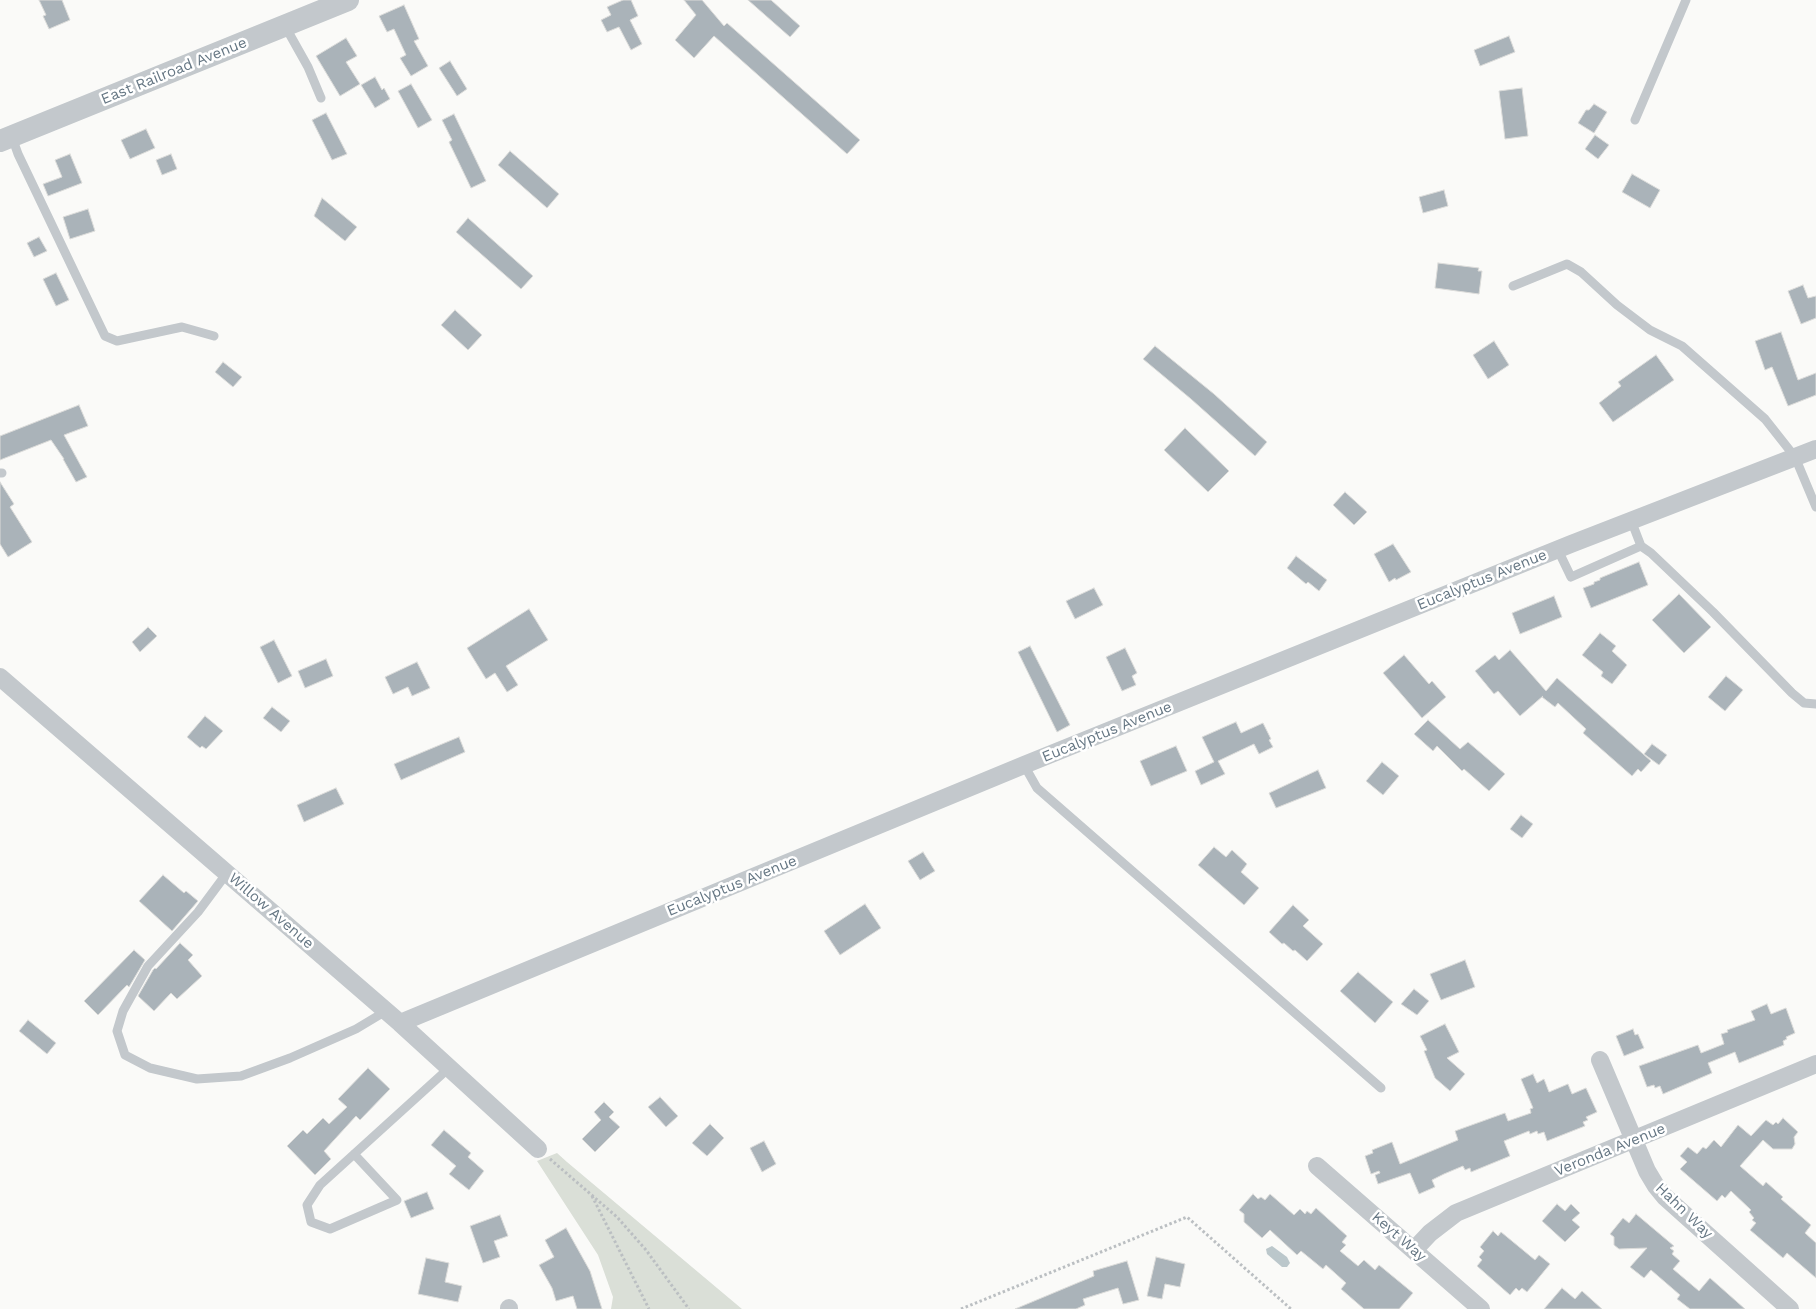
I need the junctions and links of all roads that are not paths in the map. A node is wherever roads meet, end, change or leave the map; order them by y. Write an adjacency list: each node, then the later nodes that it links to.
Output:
1 (348, 0): 3 (street, East Railroad Avenue)
2 (1686, 0): 5 (lane)
3 (285, 26): 4 (lane); 6 (street, East Railroad Avenue)
4 (321, 98)
5 (1635, 120)
6 (6, 139): 8 (lane)
7 (1513, 286): 10 (lane)
8 (214, 336)
9 (1816, 449): 10 (street, Eucalyptus Avenue)
10 (1796, 457): 11 (lane); 12 (street, Eucalyptus Avenue)
11 (1816, 507)
12 (1631, 520): 13 (lane); 14 (street, Eucalyptus Avenue)
13 (1641, 546): 14 (lane); 16 (lane)
14 (1558, 550): 17 (street, Eucalyptus Avenue)
15 (0, 676): 18 (street, Willow Avenue)
16 (1816, 704)
17 (1024, 765): 20 (street, Eucalyptus Avenue); 24 (lane)
18 (227, 873): 19 (street, Willow Avenue); 19 (lane)
19 (386, 1011): 20 (street, Willow Avenue)
20 (400, 1023): 23 (street, Willow Avenue)
21 (1600, 1060): 25 (street, Hahn Way)
22 (1816, 1064): 25 (street, Veronda Avenue)
23 (449, 1068): 26 (street, Willow Avenue); 27 (lane)
24 (1381, 1088)
25 (1634, 1140): 29 (street, Veronda Avenue); 31 (street, Hahn Way)
26 (538, 1149)
27 (354, 1154): 27 (lane)
28 (1317, 1166): 29 (street, Keyt Way)
29 (1414, 1250): 30 (street, Keyt Way)
30 (1480, 1309)
31 (1790, 1309)

